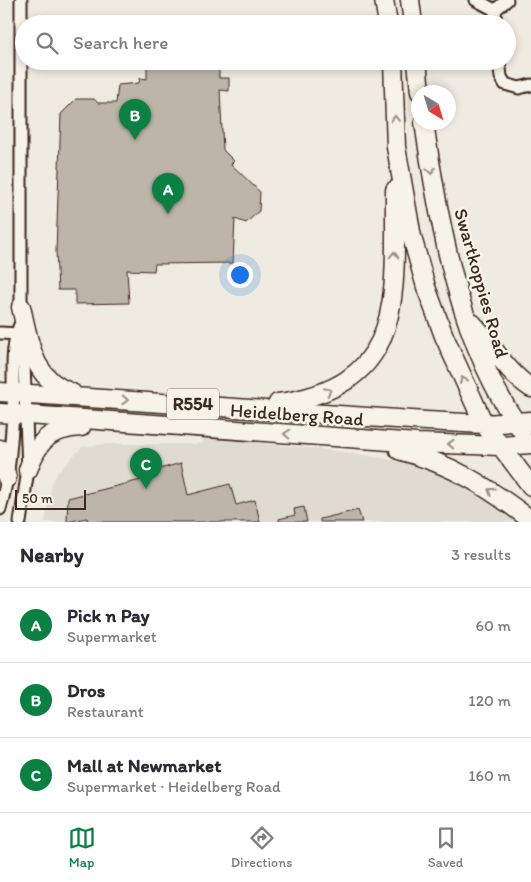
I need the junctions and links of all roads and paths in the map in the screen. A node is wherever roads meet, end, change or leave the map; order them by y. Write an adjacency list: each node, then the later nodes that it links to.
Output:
1 (21, 0): 7 (street)
2 (384, 0): 8 (main road)
3 (410, 0): 9 (main road)
4 (476, 0): 6 (street)
5 (507, 0): 6 (street)
6 (495, 10): 10 (street)
7 (21, 15)
8 (386, 15)
9 (412, 15)
10 (495, 15)
11 (21, 70): 21 (street)
12 (388, 70): 18 (main road)
13 (393, 70): 18 (main road)
14 (418, 70): 16 (main road)
15 (500, 70): 17 (street)
16 (419, 85)
17 (531, 85)
18 (394, 90): 20 (main road, one-way to 18)
19 (425, 130): 22 (main road, Swartkoppies Road / R554, one-way to 22)
20 (396, 147): 28 (main road, one-way to 20); 31 (main road, one-way to 20)
21 (21, 314): 24 (street); 27 (main road)
22 (467, 317): 25 (main road); 30 (main road, Swartkoppies Road / R554)
23 (0, 333): 24 (street)
24 (19, 334): 26 (street)
25 (531, 388)
26 (13, 393): 27 (main road, Heidelberg Road / R554); 29 (street)
27 (88, 398): 28 (main road, Heidelberg Road / R554, one-way to 28)
28 (246, 408): 31 (main road, Heidelberg Road / R554)
29 (13, 414): 32 (main road, Heidelberg Road / R554); 37 (street); 38 (street)
30 (524, 422): 31 (main road, Heidelberg Road / R554); 34 (main road, Swartkoppies Road / R554)
31 (484, 424): 35 (main road)
32 (154, 425): 33 (main road, Heidelberg Road / R554, one-way to 32); 37 (main road)
33 (370, 440): 35 (main road, Heidelberg Road / R554, one-way to 33); 41 (main road, one-way to 33)
34 (531, 443): 35 (main road, Heidelberg Road / R554)
35 (500, 446): 39 (main road)
36 (0, 449): 38 (main road)
37 (28, 470): 42 (street)
38 (7, 478): 40 (street)
39 (531, 486)
40 (0, 509)
41 (531, 520)
42 (20, 522)

